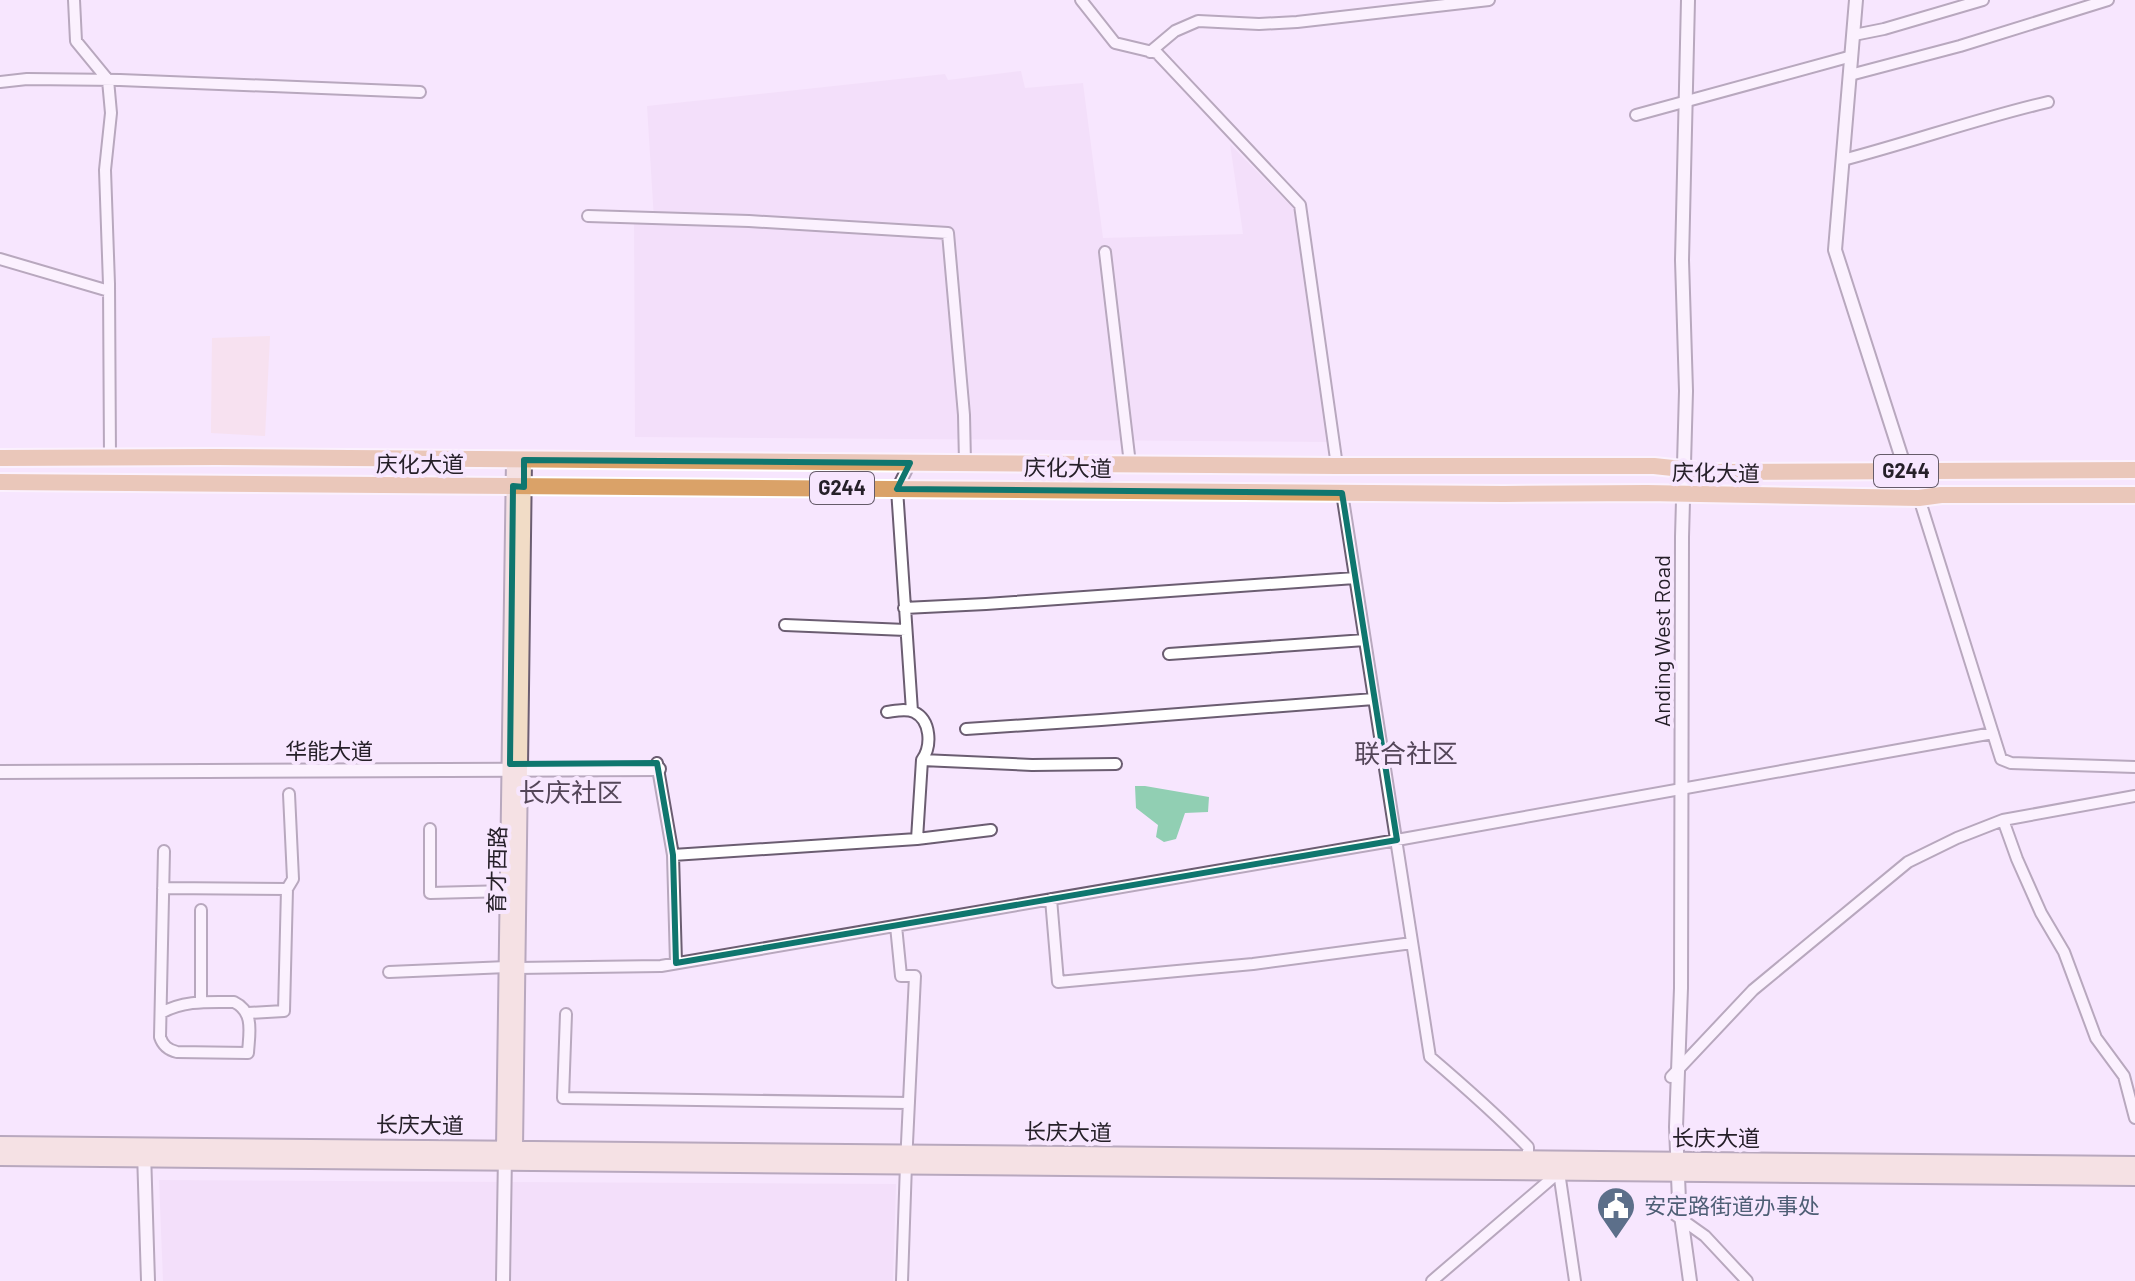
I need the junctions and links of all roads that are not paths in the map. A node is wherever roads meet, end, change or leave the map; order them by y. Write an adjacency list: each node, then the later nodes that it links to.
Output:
1 (74, 0): 13 (street)
2 (1081, 0): 10 (street)
3 (1489, 0): 10 (street)
4 (1681, 0): 17 (street, Anding West Road)
5 (1688, 0): 17 (street, Anding West Road)
6 (1856, 0): 9 (street)
7 (1983, 0): 9 (street)
8 (2108, 0): 12 (street)
9 (1854, 35): 11 (street)
10 (1150, 52): 30 (street)
11 (1852, 56): 12 (street); 17 (street)
12 (1850, 75): 19 (street)
13 (108, 80): 14 (street); 15 (street); 23 (street)
14 (0, 82)
15 (420, 92)
16 (2048, 102): 19 (street)
17 (1683, 103): 18 (street); 31 (street, Anding West Road)
18 (1636, 115)
19 (1843, 160): 33 (street)
20 (588, 216): 28 (street)
21 (1105, 252): 29 (street)
22 (0, 259): 23 (street)
23 (109, 291): 25 (street)
24 (0, 458): 25 (highway, 庆化大道 / G244)
25 (110, 459): 26 (highway, 庆化大道 / G244)
26 (519, 460): 27 (highway, 庆化大道 / G244); 35 (main road, 育才西路)
27 (910, 463): 28 (highway, 庆化大道 / G244); 36 (street)
28 (965, 463): 29 (highway, 庆化大道 / G244)
29 (1130, 464): 30 (highway, 庆化大道 / G244)
30 (1337, 466): 31 (highway, 庆化大道 / G244)
31 (1681, 469): 33 (highway, 庆化大道 / G244); 38 (street, Anding West Road)
32 (2135, 470): 33 (highway, 庆化大道 / G244)
33 (1906, 471)
34 (0, 482): 35 (highway, 庆化大道 / G244)
35 (519, 486): 36 (highway, 庆化大道 / G244); 55 (main road, 育才西路)
36 (897, 489): 37 (highway, 庆化大道 / G244); 42 (street)
37 (1342, 493): 38 (highway, 庆化大道 / G244); 41 (street)
38 (1680, 494): 40 (highway, 庆化大道 / G244); 58 (street, Anding West Road)
39 (2135, 495): 40 (highway, 庆化大道 / G244)
40 (1919, 498): 51 (street)
41 (1355, 578): 42 (street); 45 (street)
42 (904, 608): 44 (street)
43 (785, 625): 44 (street)
44 (906, 630): 48 (street)
45 (1365, 640): 46 (street); 47 (street)
46 (1169, 654)
47 (1374, 699): 50 (street); 65 (street)
48 (912, 711): 49 (street); 52 (street)
49 (887, 712)
50 (966, 729)
51 (1993, 733): 56 (street); 58 (street)
52 (922, 760): 53 (street); 64 (street)
53 (1116, 764)
54 (658, 766): 55 (street, 华能大道); 67 (street)
55 (515, 767): 57 (street, 华能大道); 70 (main road, 育才西路); 76 (main road, 育才西路)
56 (2135, 767)
57 (0, 769)
58 (1678, 791): 65 (street); 82 (street, Anding West Road)
59 (289, 794): 69 (street)
60 (2135, 796): 61 (street)
61 (2003, 820): 82 (street); 84 (street)
62 (430, 829): 70 (street)
63 (991, 830): 64 (street)
64 (917, 839): 67 (street)
65 (1397, 840): 71 (street); 74 (street)
66 (164, 851): 68 (street)
67 (673, 855): 75 (street)
68 (163, 888): 69 (street); 79 (street)
69 (287, 889): 80 (street)
70 (508, 891): 76 (main road, 育才西路)
71 (1051, 899): 73 (street); 74 (street)
72 (201, 910): 78 (street)
73 (896, 926): 75 (street); 83 (street)
74 (1412, 943): 89 (street)
75 (676, 963): 76 (street)
76 (512, 968): 77 (street); 87 (main road, 育才西路)
77 (389, 972)
78 (201, 1002): 79 (street); 80 (street)
79 (161, 1013): 80 (street)
80 (248, 1013)
81 (566, 1014): 83 (street)
82 (1674, 1073): 92 (street, Anding West Road)
83 (909, 1103): 90 (street)
84 (2135, 1118)
85 (0, 1144): 86 (main road, 长庆大道)
86 (147, 1152): 87 (main road, 长庆大道); 88 (main road, 长庆大道); 96 (street); 97 (street)
87 (510, 1156): 90 (main road, 长庆大道); 98 (street, 育才西路); 99 (street, 育才西路)
88 (0, 1158)
89 (1528, 1158): 90 (main road, 长庆大道); 92 (main road, 长庆大道)
90 (906, 1159): 93 (main road, 长庆大道); 100 (street)
91 (2135, 1164): 92 (main road, 长庆大道)
92 (1674, 1166): 93 (main road, 长庆大道); 94 (main road, 长庆大道); 95 (street, Anding West Road)
93 (1559, 1172): 101 (street); 102 (street)
94 (2135, 1178)
95 (1678, 1217): 103 (street, Anding West Road); 104 (street, Anding West Road); 105 (street)
96 (148, 1281)
97 (154, 1281)
98 (503, 1281)
99 (511, 1281)
100 (902, 1281)
101 (1432, 1281)
102 (1575, 1281)
103 (1683, 1281)
104 (1690, 1281)
105 (1747, 1281)

